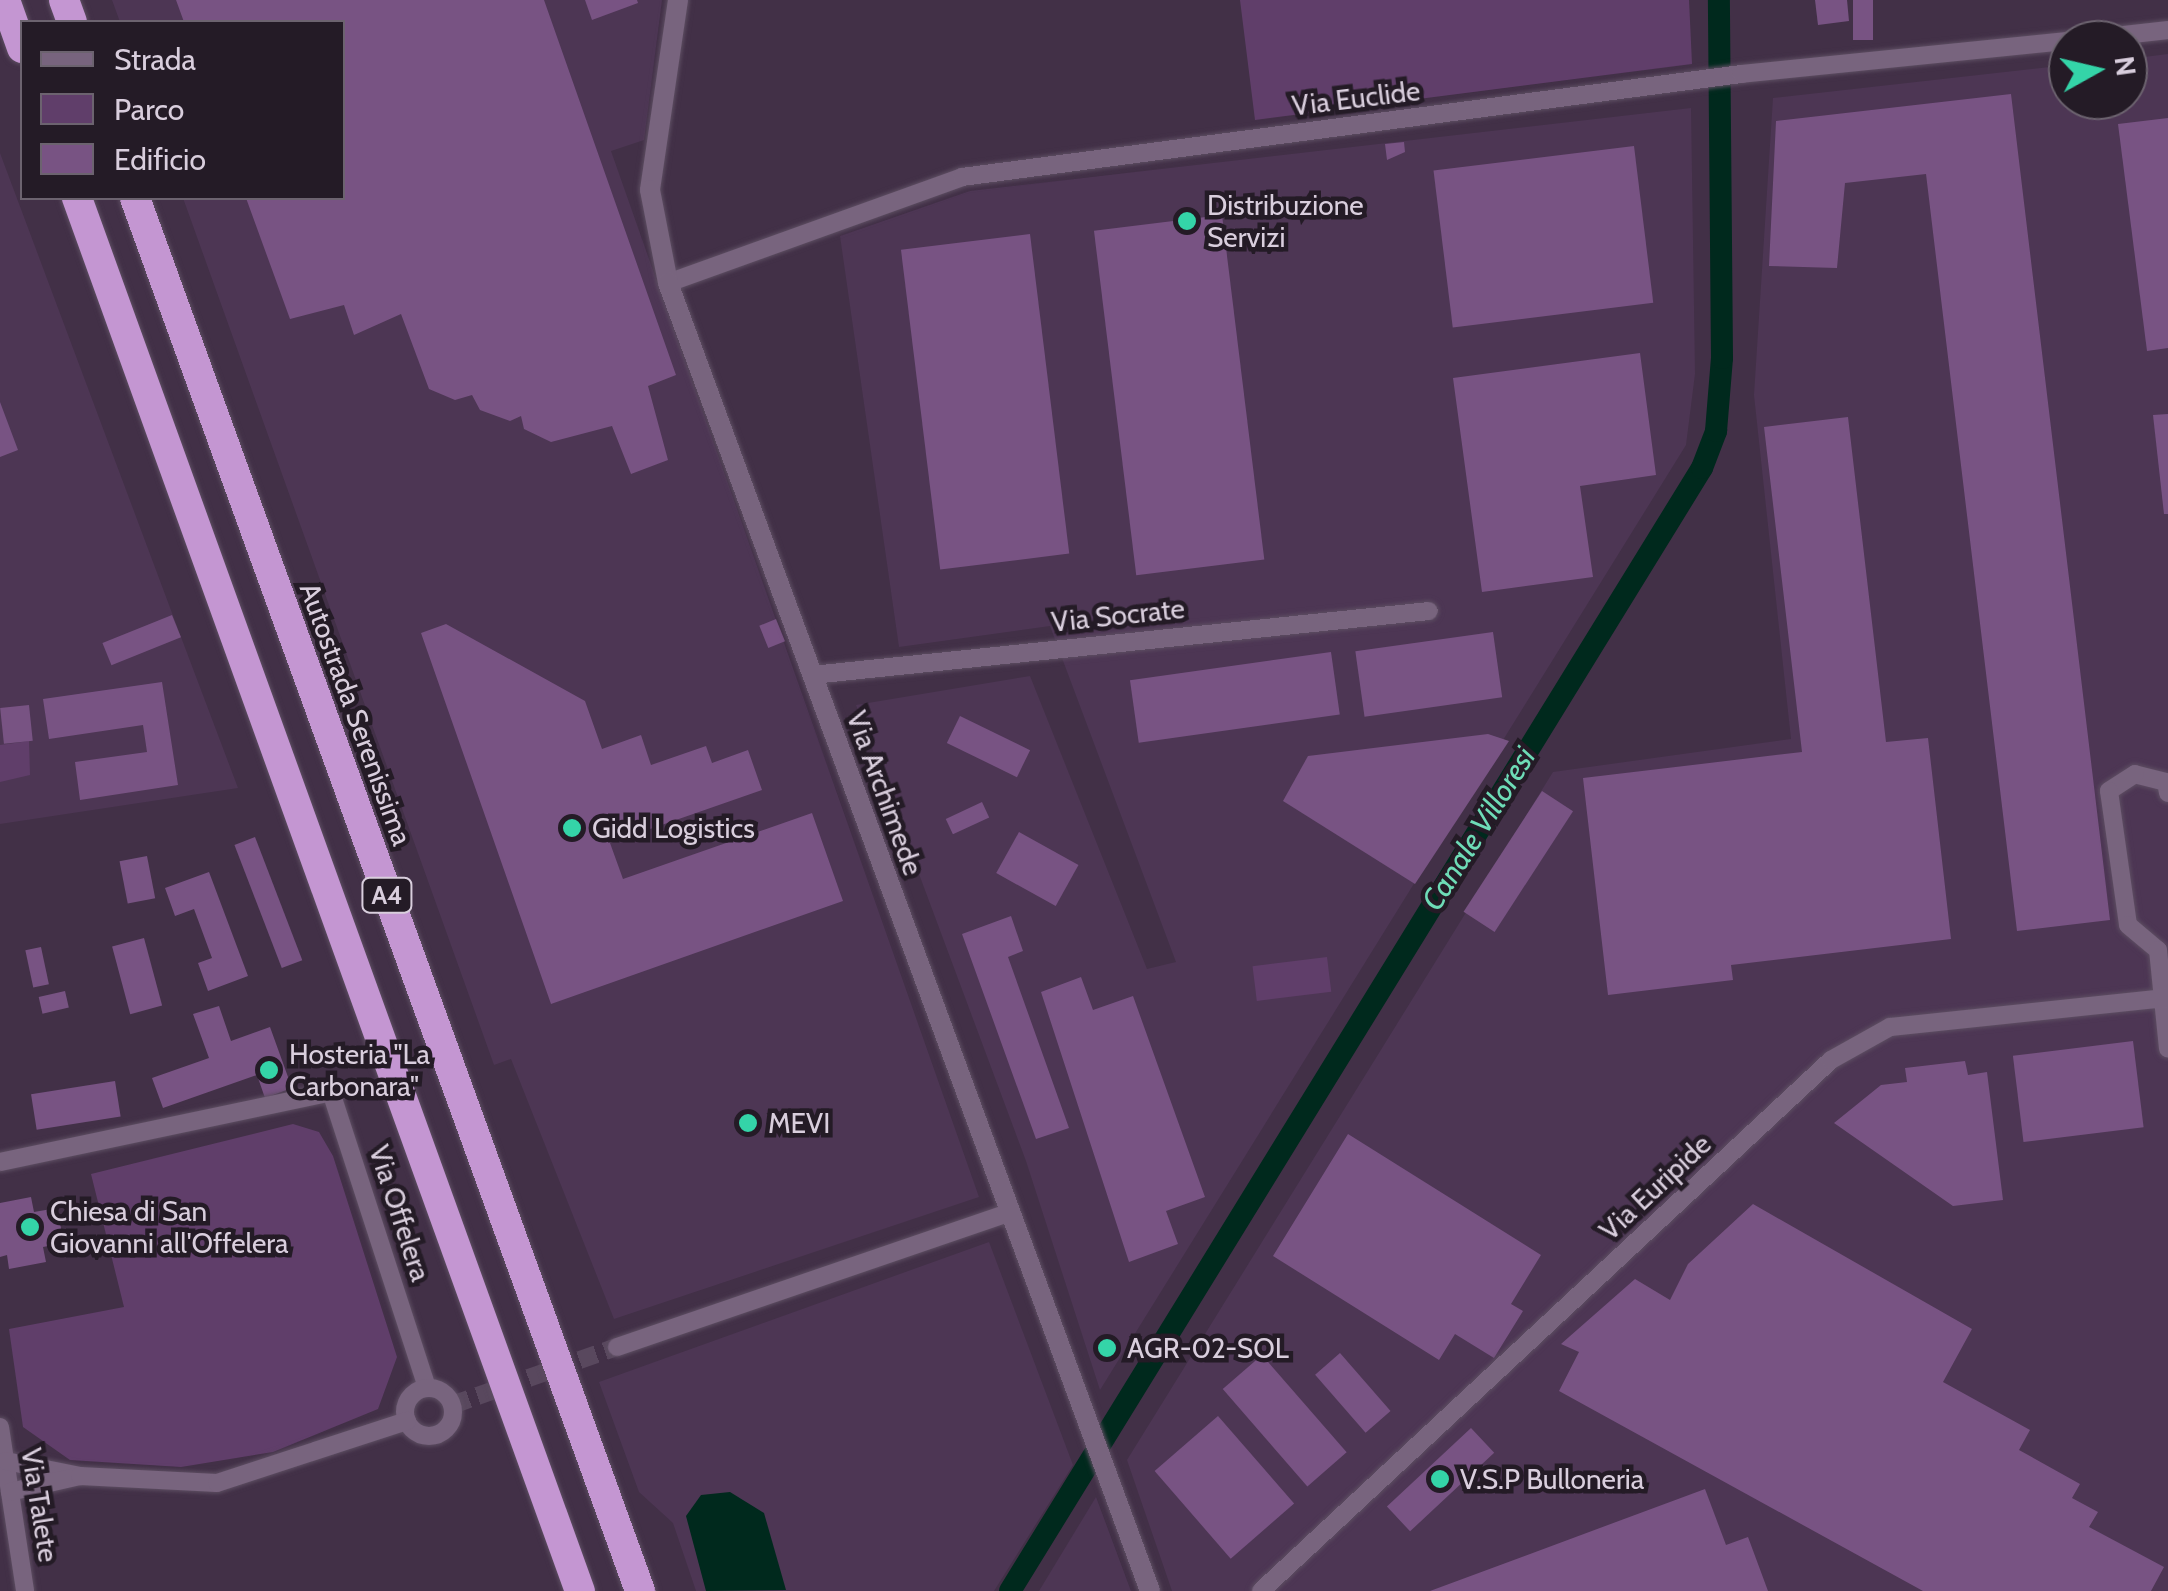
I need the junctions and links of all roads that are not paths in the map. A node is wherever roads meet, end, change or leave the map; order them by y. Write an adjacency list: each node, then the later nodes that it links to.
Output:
1 (5, 0): 3 (highway)
2 (678, 0): 7 (street, Via Archimede)
3 (20, 42)
4 (2048, 43): 7 (street, Via Euclide)
5 (78, 200): 24 (highway, A4)
6 (136, 200): 25 (highway, Autostrada Serenissima / A4)
7 (668, 283): 9 (street, Via Archimede)
8 (1429, 611): 9 (street, Via Socrate)
9 (812, 675): 15 (street, Via Archimede)
10 (2168, 793): 11 (street)
11 (2163, 944): 12 (street)
12 (2165, 998): 13 (street); 27 (street, Via Euripide)
13 (2168, 1048)
14 (0, 1162): 17 (street, Via Offelera)
15 (1011, 1212): 16 (street); 26 (street, Via Archimede)
16 (618, 1347)
17 (427, 1388): 18 (street); 18 (street, Via Offelera)
18 (407, 1422): 21 (street, Via Offelera)
19 (0, 1427): 20 (street, Via Talete)
20 (6, 1461): 21 (street, Via Offelera); 22 (street, Via Talete)
21 (80, 1476): 22 (street, Via Offelera)
22 (10, 1492): 23 (street, Via Talete)
23 (25, 1591)
24 (580, 1591)
25 (640, 1591)
26 (1150, 1591)
27 (1262, 1591)

